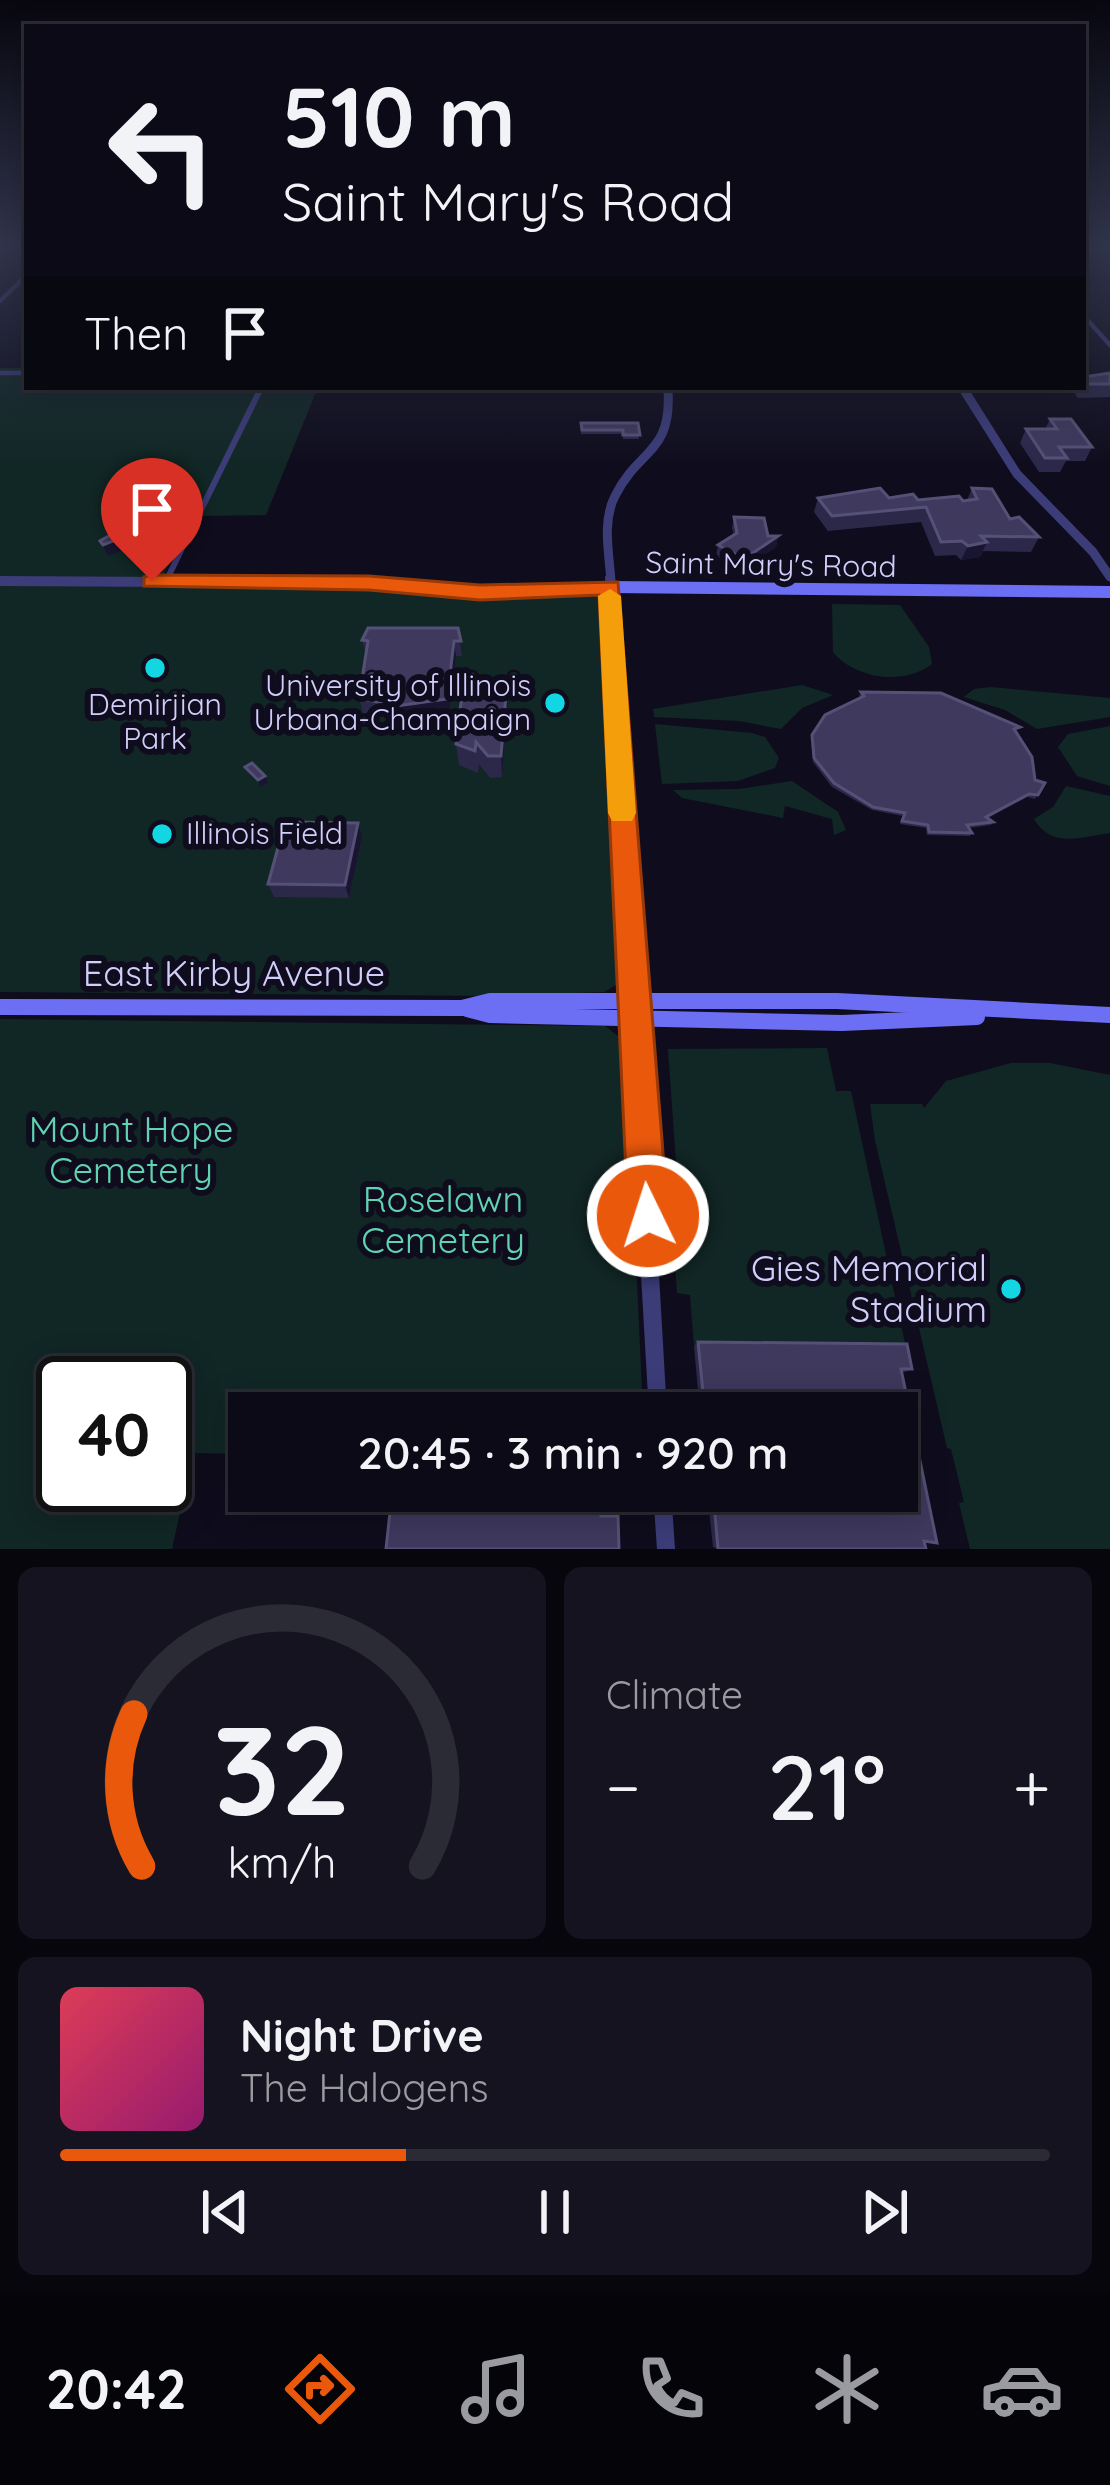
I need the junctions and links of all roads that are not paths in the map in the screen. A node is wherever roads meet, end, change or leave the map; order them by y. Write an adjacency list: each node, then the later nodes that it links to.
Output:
1 (1086, 318): 2 (street)
2 (1110, 345)
3 (260, 390): 8 (street)
4 (668, 390): 9 (street)
5 (964, 390): 6 (street)
6 (1110, 577)
7 (0, 580): 8 (street, Saint Mary's Road)
8 (166, 581): 9 (street, Saint Mary's Road)
9 (610, 587): 10 (main road, Saint Mary's Road); 12 (street)
10 (1110, 592)
11 (2, 1005): 12 (main road, East Kirby Avenue)
12 (634, 1010): 13 (main road, East Kirby Avenue); 14 (street)
13 (1110, 1015)
14 (657, 1392)
15 (663, 1512): 16 (street)
16 (666, 1549)

